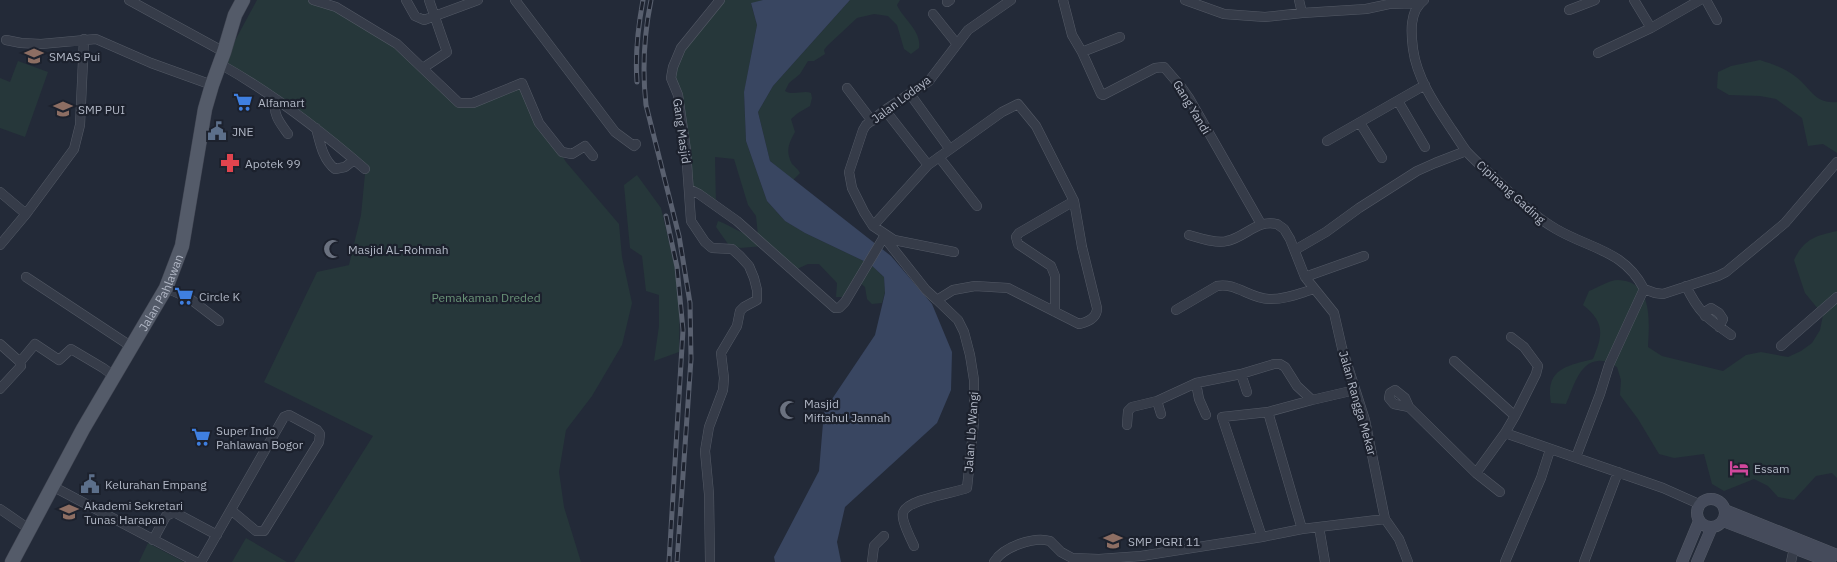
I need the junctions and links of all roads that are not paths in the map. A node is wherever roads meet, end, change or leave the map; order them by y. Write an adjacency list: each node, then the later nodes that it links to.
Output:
1 (129, 0): 32 (street)
2 (243, 0): 32 (main road, Jalan Pahlawan)
3 (313, 0): 19 (street)
4 (344, 0): 19 (street)
5 (406, 0): 23 (street)
6 (429, 0): 23 (street)
7 (478, 0): 23 (street)
8 (515, 0): 46 (street)
9 (720, 0): 57 (street, Gang Masjid)
10 (1011, 0): 29 (street, Jalan Lodaya)
11 (1063, 0): 30 (street)
12 (1185, 0): 21 (street)
13 (1299, 0): 21 (street)
14 (1634, 0): 25 (street)
15 (1700, 0): 25 (street)
16 (1706, 0): 24 (street)
17 (1588, 1): 20 (street)
18 (1422, 2): 21 (street); 35 (street, Cipinang Gading)
19 (336, 7): 33 (street)
20 (1569, 10)
21 (1302, 13)
22 (933, 14): 29 (street)
23 (436, 16): 33 (street)
24 (1716, 20)
25 (1651, 28): 31 (street)
26 (1120, 37): 30 (street)
27 (84, 39): 28 (street); 34 (street); 61 (street)
28 (6, 40)
29 (958, 44): 37 (street, Jalan Lodaya)
30 (1082, 52): 62 (street, Gang Yandi)
31 (1598, 52)
32 (222, 58): 34 (main road, Jalan Pahlawan); 38 (street)
33 (423, 68): 50 (street)
34 (212, 85): 73 (main road, Jalan Pahlawan)
35 (1425, 85): 39 (street); 49 (street, Cipinang Gading)
36 (847, 88): 41 (street)
37 (910, 94): 40 (street, Jalan Lodaya); 48 (street)
38 (276, 100): 43 (street); 44 (street)
39 (1398, 101): 42 (street); 47 (street)
40 (885, 110): 41 (street, Jalan Lodaya); 55 (street)
41 (872, 121): 63 (street, Jalan Lodaya)
42 (1360, 123): 45 (street); 52 (street)
43 (316, 128): 53 (street); 53 (street)
44 (288, 134)
45 (1327, 141)
46 (636, 144)
47 (1425, 146)
48 (949, 148): 51 (street); 59 (street)
49 (1466, 151): 67 (street); 75 (street, Cipinang Gading)
50 (593, 156)
51 (939, 157): 55 (street); 60 (street)
52 (1382, 158)
53 (354, 160): 56 (street)
54 (1837, 162): 72 (street)
55 (928, 165): 63 (street)
56 (365, 169)
57 (689, 189): 65 (street); 130 (street, Gang Masjid)
58 (0, 192): 61 (street)
59 (1074, 201): 79 (street); 79 (street)
60 (977, 206)
61 (26, 214): 66 (street)
62 (1260, 224): 64 (street); 67 (street, Jalan Rangga Mekar)
63 (874, 226): 65 (street, Jalan Lodaya)
64 (1189, 235)
65 (885, 236): 68 (street, Jalan Lodaya); 77 (street)
66 (0, 245)
67 (1294, 250): 71 (street, Jalan Rangga Mekar)
68 (954, 252)
69 (1364, 256): 71 (street)
70 (26, 277): 85 (street)
71 (1305, 277): 74 (street, Jalan Rangga Mekar)
72 (1686, 286): 75 (street); 81 (street)
73 (166, 288): 80 (street); 85 (main road, Jalan Pahlawan)
74 (1314, 289): 78 (street); 92 (street, Jalan Rangga Mekar)
75 (1644, 289): 104 (street)
76 (1837, 297): 84 (street)
77 (937, 300): 79 (street); 123 (street, Jalan Lb Wangi)
78 (1176, 310)
79 (1055, 312)
80 (219, 320)
81 (1731, 335)
82 (1511, 336): 100 (street)
83 (0, 344): 87 (street)
84 (1781, 346)
85 (132, 347): 89 (main road, Jalan Pahlawan)
86 (1454, 361): 100 (street)
87 (20, 362): 89 (street); 91 (street)
88 (1241, 374): 90 (street); 93 (street); 94 (street)
89 (114, 376): 107 (main road, Jalan Pahlawan)
90 (1196, 383): 95 (street); 99 (street)
91 (0, 389)
92 (1355, 390): 94 (street); 113 (street, Jalan Rangga Mekar)
93 (1247, 392)
94 (1312, 400): 97 (street)
95 (1157, 401): 98 (street); 101 (street)
96 (1409, 407): 106 (street)
97 (1268, 412): 118 (street); 121 (street)
98 (1161, 414)
99 (1206, 414)
100 (1515, 416): 102 (street)
101 (1127, 426)
102 (1505, 433): 103 (street); 106 (street)
103 (1550, 450): 104 (street); 135 (street)
104 (1576, 457): 105 (street)
105 (1618, 472): 109 (street); 136 (street)
106 (1476, 473): 108 (street)
107 (52, 486): 117 (main road, Jalan Pahlawan); 122 (street)
108 (1500, 492)
109 (1699, 504): 112 (street); 114 (street)
110 (0, 509): 117 (street)
111 (231, 510): 111 (street); 119 (street)
112 (1724, 516): 116 (street); 124 (street); 125 (street)
113 (1385, 520): 115 (street); 134 (street, Jalan Rangga Mekar)
114 (1699, 521): 116 (street); 137 (street)
115 (1319, 527): 118 (street); 133 (street)
116 (1712, 527): 138 (street)
117 (29, 529): 127 (main road, Jalan Pahlawan)
118 (1302, 529): 121 (street)
119 (217, 535): 122 (street); 129 (street)
120 (884, 536): 131 (street)
121 (1262, 538): 126 (street)
122 (153, 540): 128 (street)
123 (914, 546)
124 (1794, 548): 139 (street); 140 (street)
125 (1837, 555)
126 (1142, 559): 132 (street)
127 (12, 562)
128 (196, 562)
129 (201, 562)
130 (710, 562)
131 (872, 562)
132 (994, 562)
133 (1325, 562)
134 (1408, 562)
135 (1505, 562)
136 (1584, 562)
137 (1682, 562)
138 (1697, 562)
139 (1791, 562)
140 (1830, 562)

